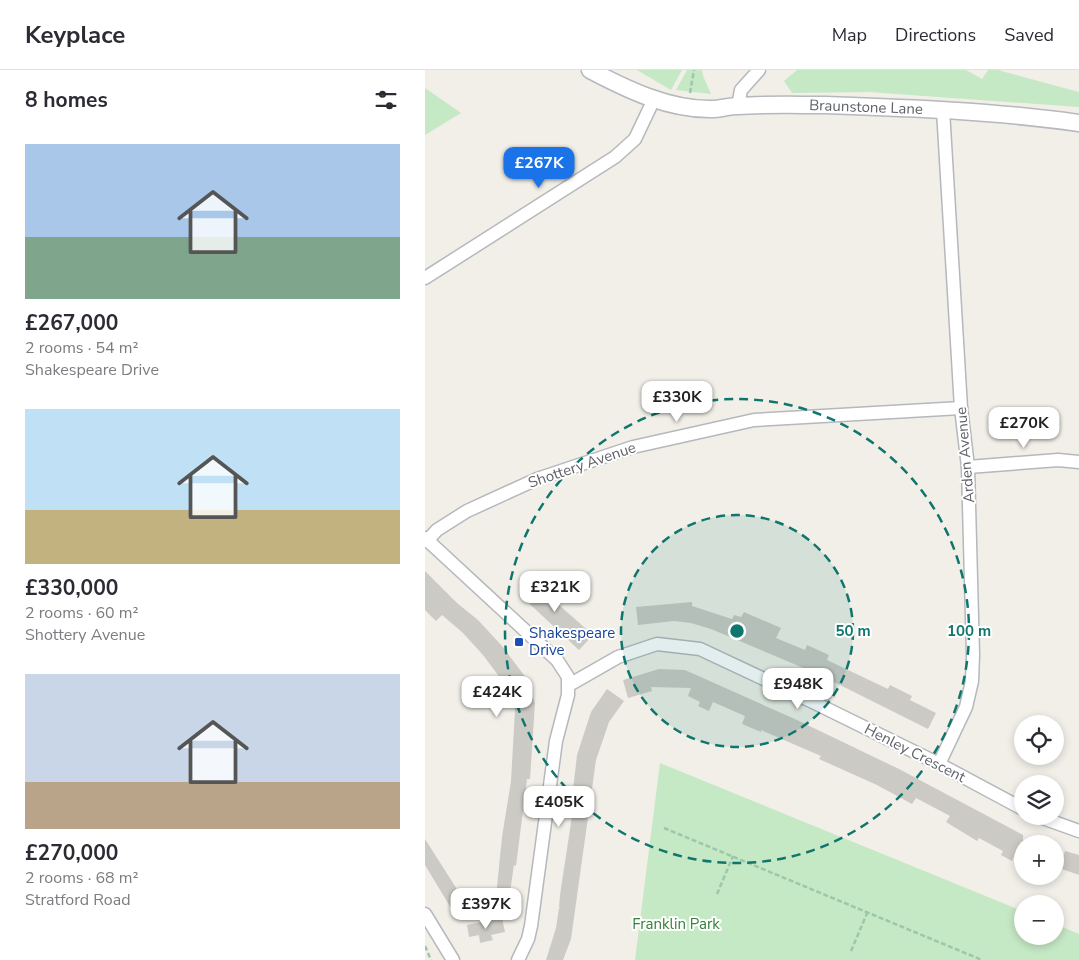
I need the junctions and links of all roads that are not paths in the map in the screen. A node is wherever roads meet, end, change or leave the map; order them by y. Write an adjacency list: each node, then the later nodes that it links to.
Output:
1 (590, 70): 3 (street, Braunstone Lane)
2 (759, 70): 4 (street)
3 (654, 99): 4 (street, Braunstone Lane); 7 (street)
4 (738, 106): 5 (street, Braunstone Lane)
5 (943, 110): 6 (street, Braunstone Lane); 8 (street, Arden Avenue)
6 (1079, 123)
7 (425, 278)
8 (961, 408): 10 (street, Arden Avenue); 11 (street, Shottery Avenue)
9 (1079, 462): 10 (street)
10 (968, 467): 13 (street, Arden Avenue)
11 (426, 540): 12 (street)
12 (569, 686): 13 (street, Henley Crescent); 19 (street)
13 (939, 764): 14 (street, Henley Crescent)
14 (1014, 804)
15 (1061, 825): 16 (street)
16 (1079, 832)
17 (425, 914): 18 (street)
18 (453, 960)
19 (518, 960)

